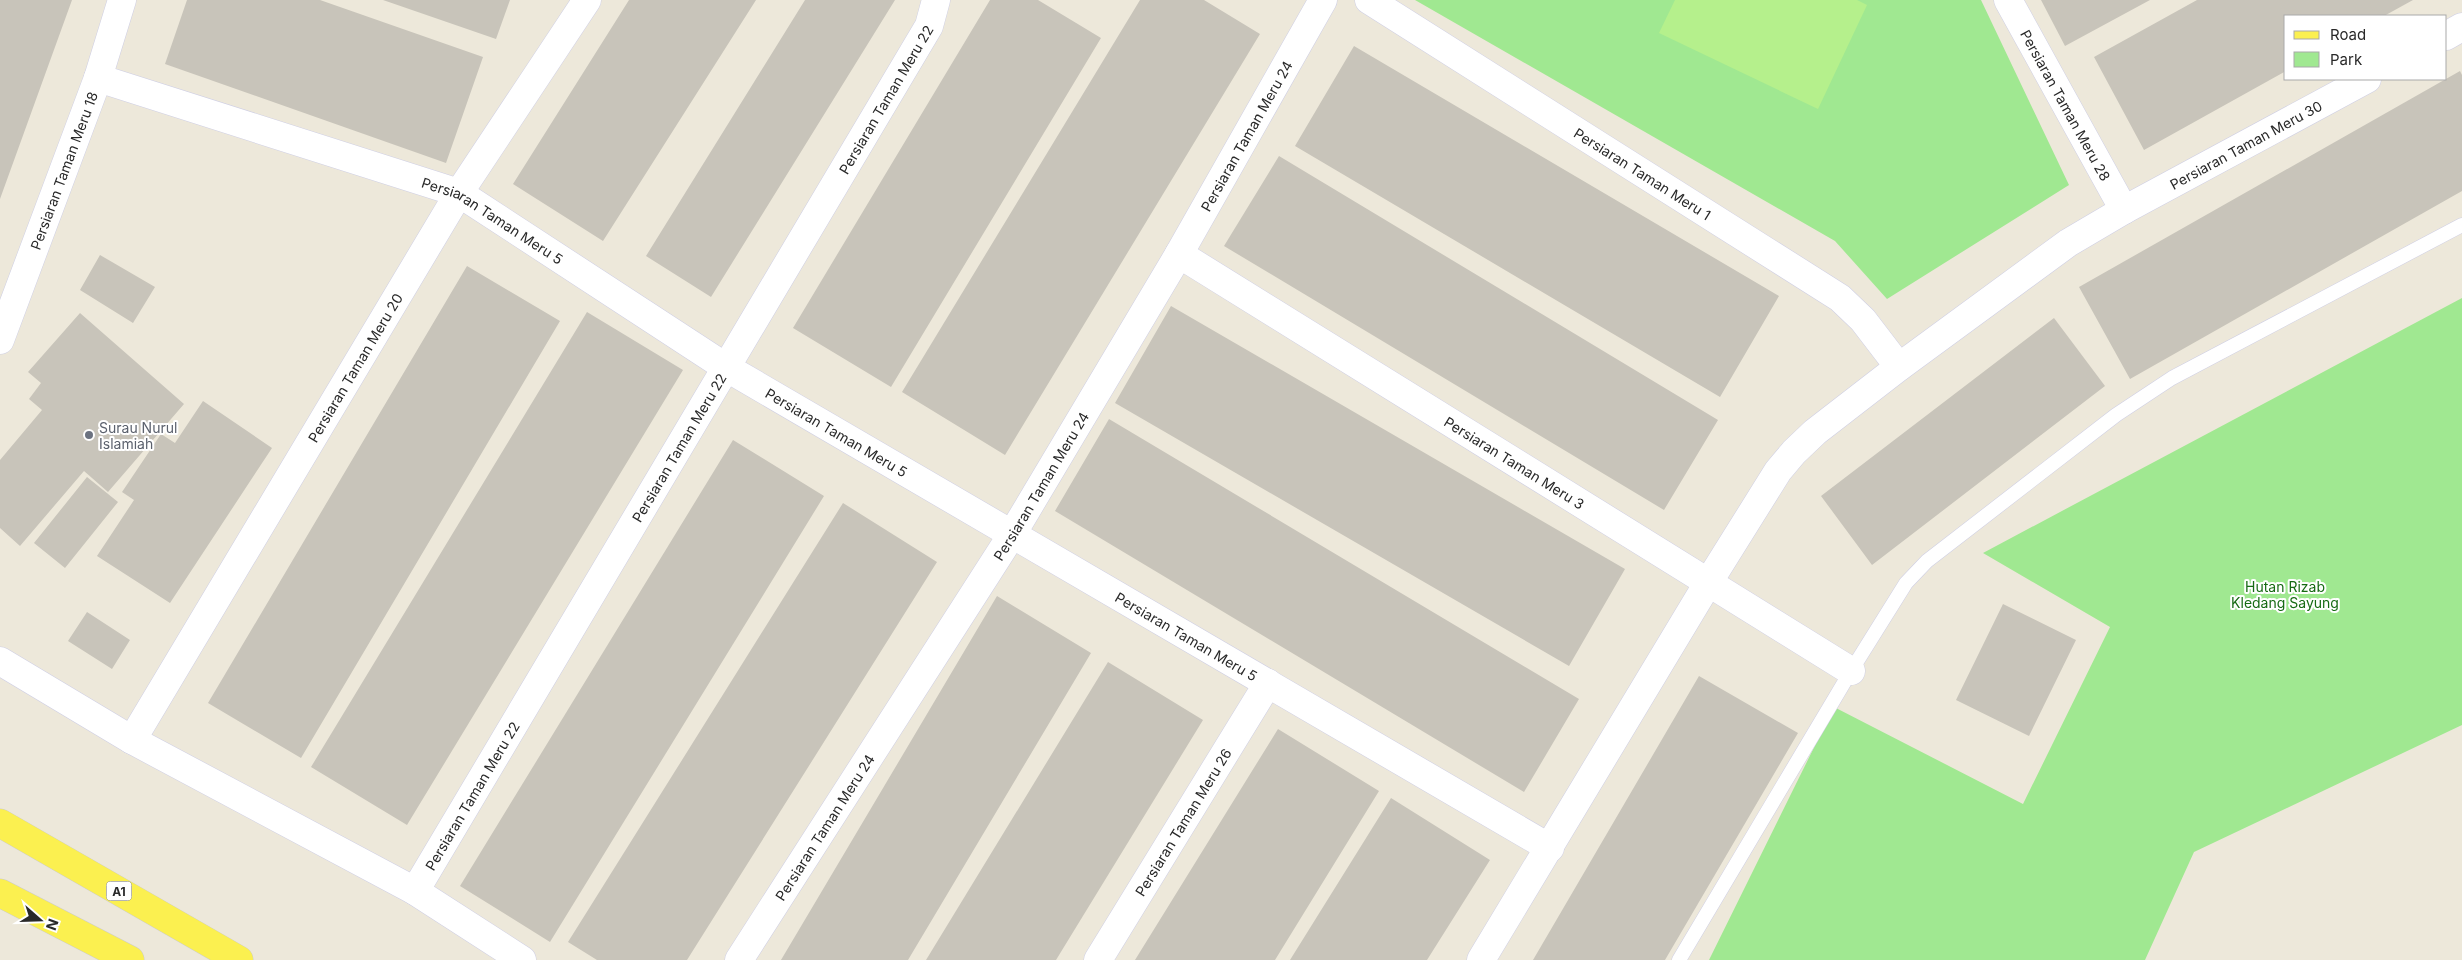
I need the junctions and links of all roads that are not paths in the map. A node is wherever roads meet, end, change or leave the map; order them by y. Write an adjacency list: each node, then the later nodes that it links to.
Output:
1 (122, 0): 7 (street, Persiaran Taman Meru 18)
2 (587, 0): 9 (street, Persiaran Taman Meru 20)
3 (936, 0): 15 (street, Persiaran Taman Meru 22)
4 (1323, 0): 12 (street, Persiaran Taman Meru 24)
5 (1369, 0): 14 (street, Persiaran Taman Meru 1)
6 (2008, 0): 10 (street, Persiaran Taman Meru 28)
7 (98, 78): 9 (street, Persiaran Taman Meru 5); 13 (street, Persiaran Taman Meru 18)
8 (2365, 80): 10 (street, Persiaran Taman Meru 30)
9 (459, 193): 15 (street, Persiaran Taman Meru 5); 21 (street, Persiaran Taman Meru 20)
10 (2124, 210): 14 (street, Persiaran Taman Meru 30)
11 (2462, 225): 19 (lane)
12 (1179, 254): 16 (street, Persiaran Taman Meru 24); 17 (street, Persiaran Taman Meru 3)
13 (0, 340)
14 (1899, 367): 17 (street, Persiaran Taman Meru 30)
15 (727, 368): 16 (street, Persiaran Taman Meru 5); 24 (street, Persiaran Taman Meru 22)
16 (1011, 536): 20 (street, Persiaran Taman Meru 5); 29 (street, Persiaran Taman Meru 24)
17 (1708, 583): 19 (street, Persiaran Taman Meru 3); 23 (street, Persiaran Taman Meru 30)
18 (0, 661): 21 (street)
19 (1852, 671): 32 (lane)
20 (1268, 683): 23 (street, Persiaran Taman Meru 5); 30 (street, Persiaran Taman Meru 26)
21 (132, 740): 24 (street)
22 (0, 823): 27 (main road, A1)
23 (1550, 848): 31 (street, Persiaran Taman Meru 30)
24 (415, 891): 28 (street)
25 (0, 893): 26 (main road)
26 (130, 960)
27 (239, 960)
28 (522, 960)
29 (739, 960)
30 (1098, 960)
31 (1481, 960)
32 (1679, 960)

